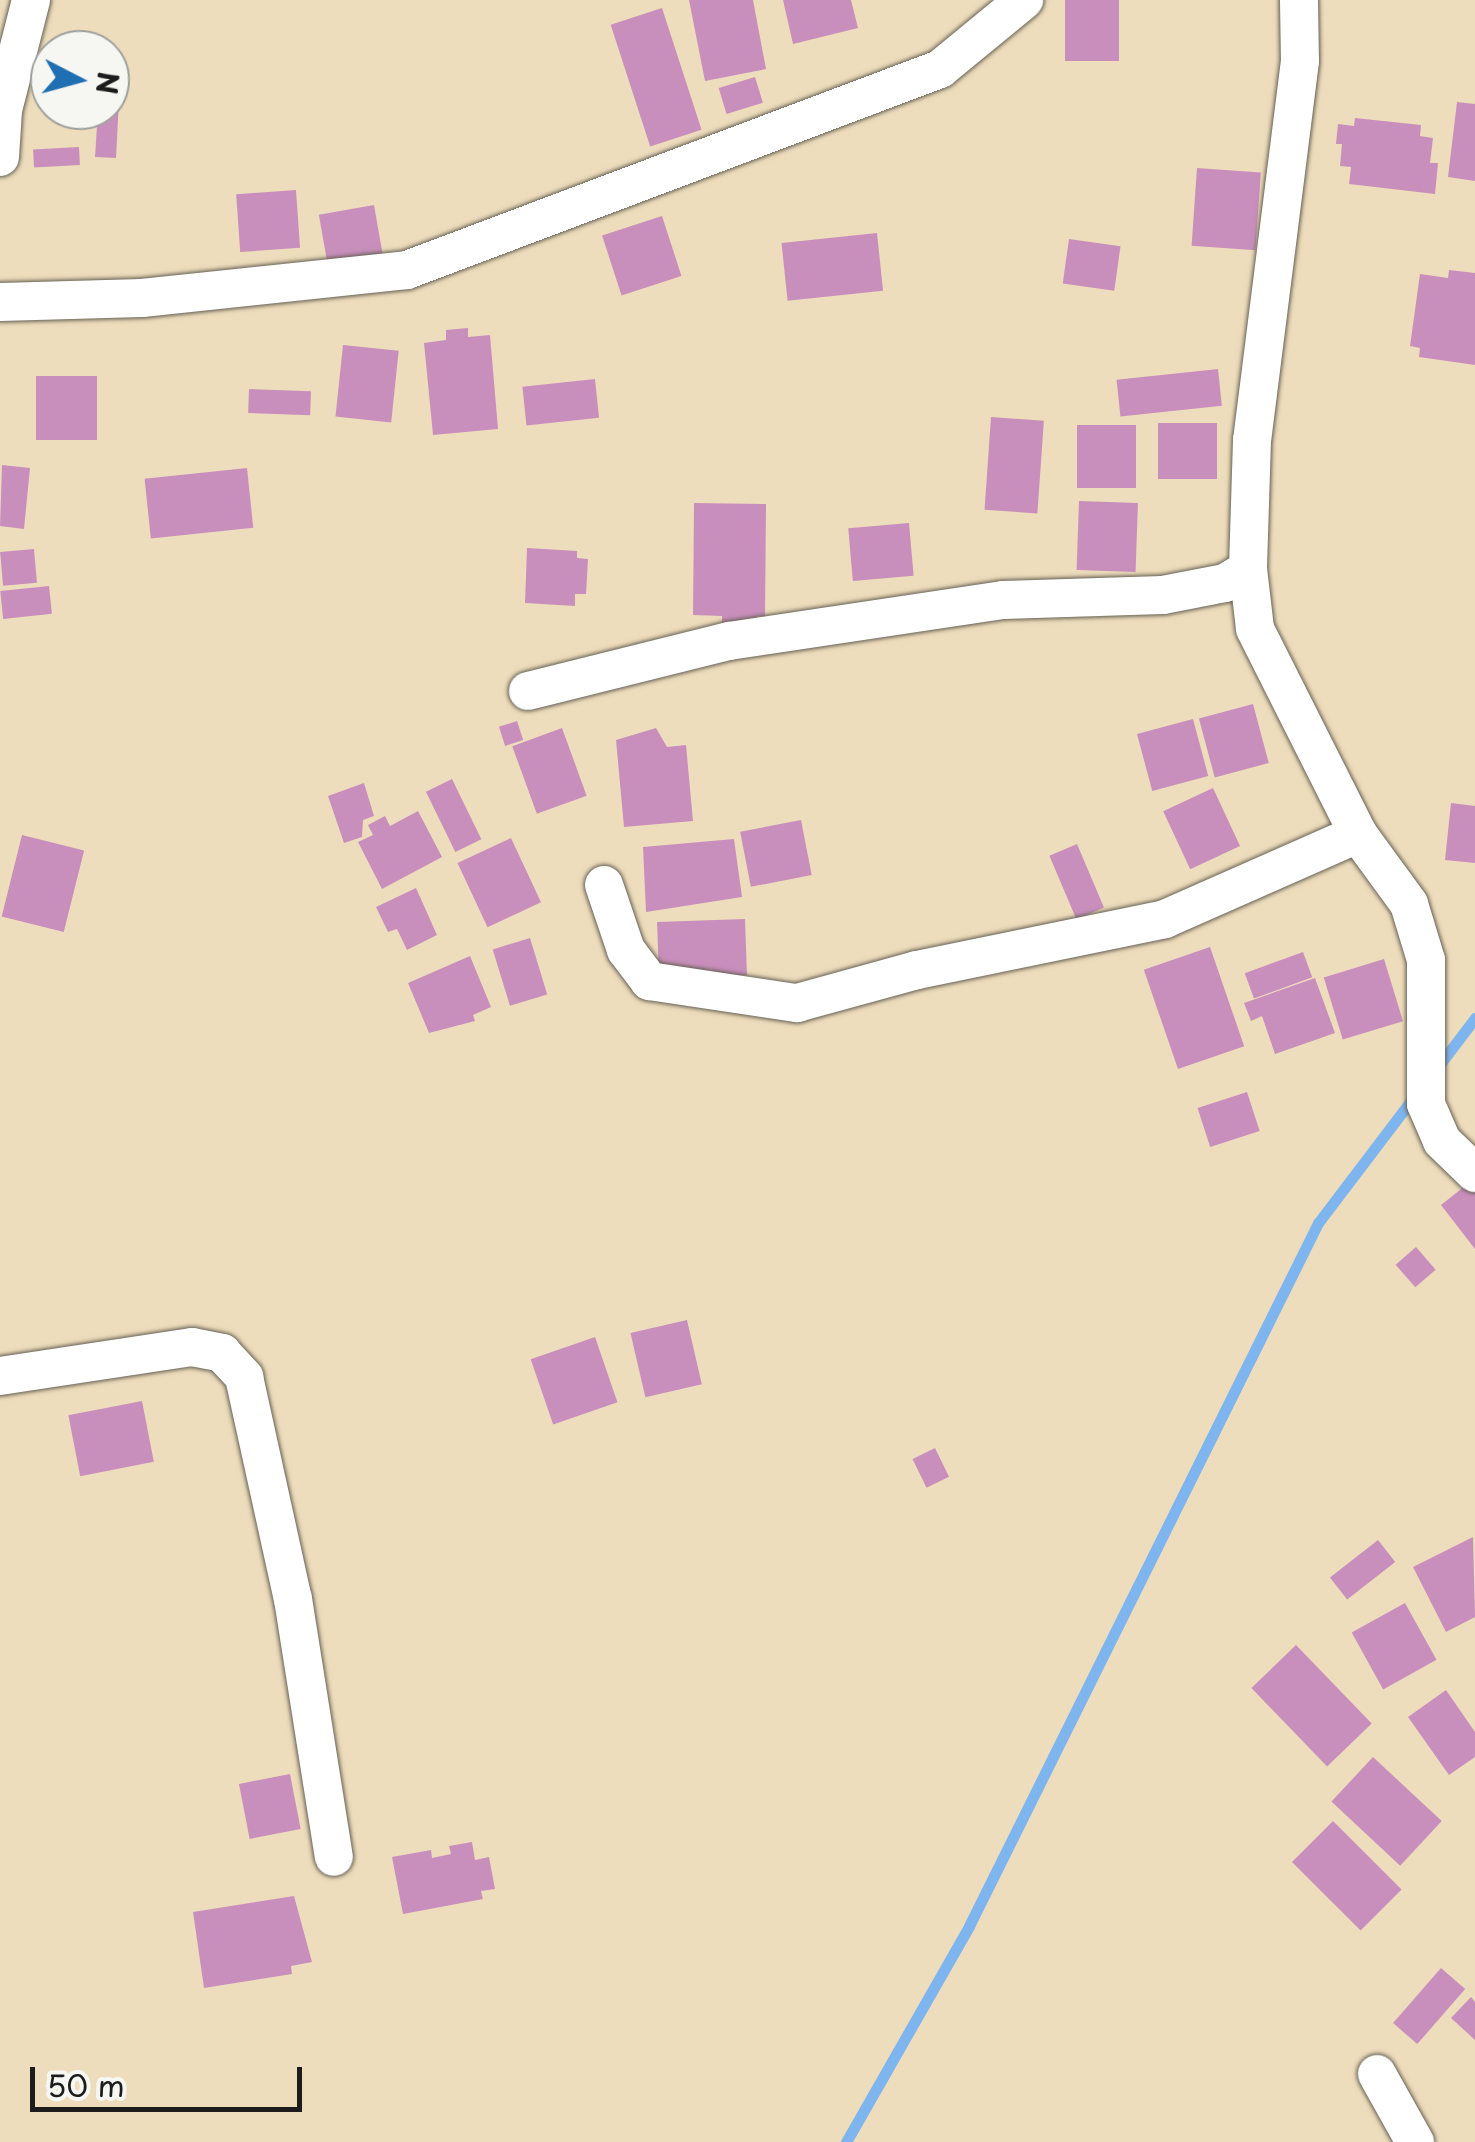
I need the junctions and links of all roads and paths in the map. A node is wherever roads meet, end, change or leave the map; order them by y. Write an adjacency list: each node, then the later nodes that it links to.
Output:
1 (31, 0): 4 (street)
2 (1024, 0): 5 (street)
3 (1299, 0): 6 (street)
4 (0, 158)
5 (0, 302)
6 (1248, 569): 7 (street); 8 (street)
7 (528, 691)
8 (1358, 834): 9 (street); 10 (street)
9 (604, 885)
10 (1475, 1173)
11 (0, 1376): 12 (street)
12 (334, 1857)
13 (1377, 2074): 14 (street)
14 (1415, 2142)

